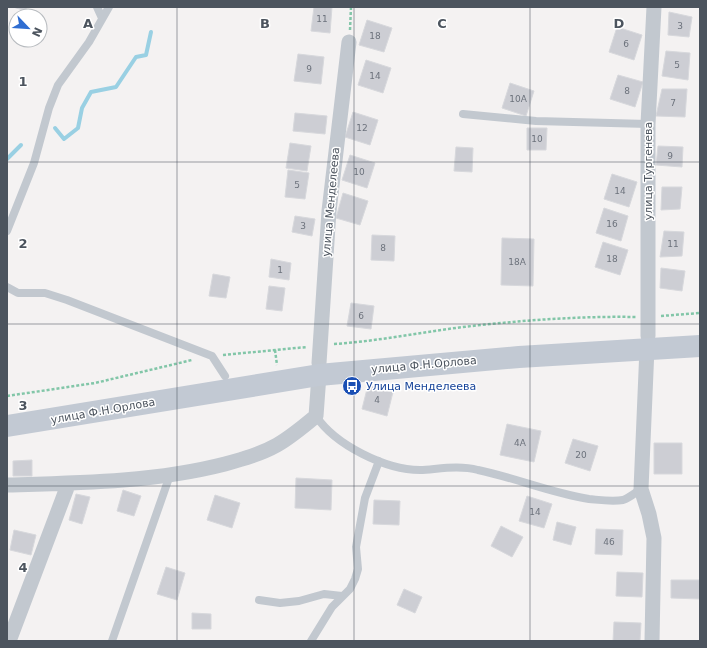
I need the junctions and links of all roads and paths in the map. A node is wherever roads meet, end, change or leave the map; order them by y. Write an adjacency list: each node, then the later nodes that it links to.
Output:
1 (97, 7): 5 (lane)
2 (109, 7): 5 (lane)
3 (351, 7): 6 (path)
4 (654, 7): 8 (street, улица Тургенева)
5 (102, 18): 9 (lane)
6 (349, 42): 16 (street, улица Менделеева)
7 (463, 114): 8 (lane)
8 (648, 124): 12 (street, улица Тургенева)
9 (7, 231)
10 (7, 287): 15 (lane)
11 (700, 313): 12 (path)
12 (648, 334): 13 (street, улица Ф.Н.Орлова); 14 (street, улица Ф.Н.Орлова); 16 (street, улица Ф.Н.Орлова); 16 (path); 26 (street, улица Тургенева)
13 (700, 334)
14 (700, 346)
15 (212, 356): 16 (path); 17 (lane); 18 (path)
16 (320, 361): 17 (street, улица Ф.Н.Орлова); 20 (street, улица Менделеева); 21 (street, улица Ф.Н.Орлова)
17 (225, 376): 19 (street, улица Ф.Н.Орлова)
18 (7, 396)
19 (7, 412)
20 (316, 416): 22 (lane); 23 (street)
21 (7, 426)
22 (379, 461): 26 (lane); 27 (lane)
23 (170, 475): 25 (street); 30 (lane)
24 (7, 485): 25 (street)
25 (68, 485): 29 (street)
26 (640, 489): 32 (street, улица Тургенева)
27 (342, 596): 28 (lane); 31 (lane)
28 (259, 600)
29 (9, 641)
30 (112, 641)
31 (311, 641)
32 (652, 641)

